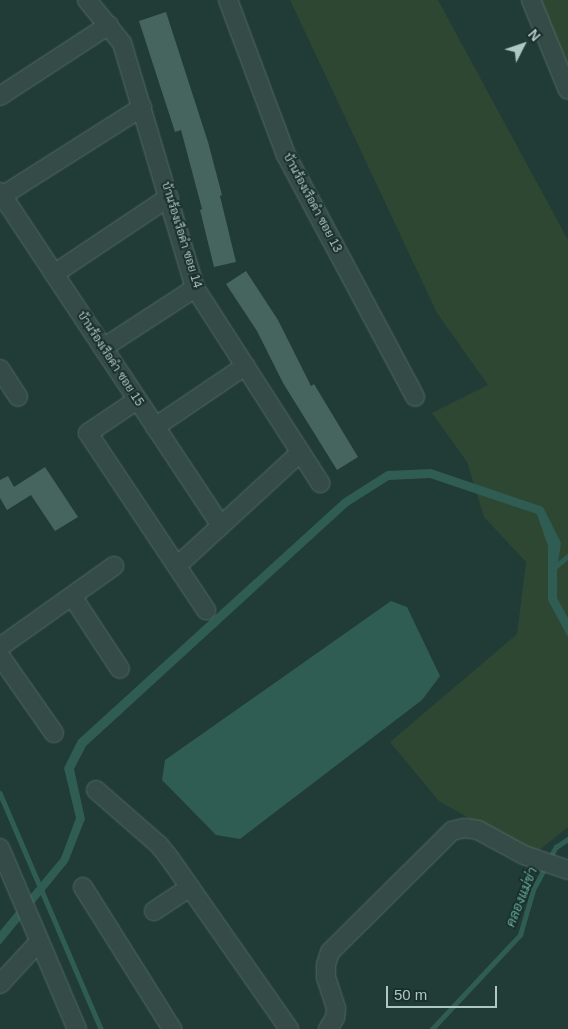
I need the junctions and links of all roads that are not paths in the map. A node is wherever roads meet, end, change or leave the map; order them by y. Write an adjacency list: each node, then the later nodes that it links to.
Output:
1 (87, 0): 4 (street, บ้านร้องเรือคำ ซอย 14)
2 (228, 0): 16 (street, บ้านร้องเรือคำ ซอย 13)
3 (530, 0): 5 (street)
4 (109, 25): 6 (street); 7 (street, บ้านร้องเรือคำ ซอย 14)
5 (568, 90)
6 (0, 96)
7 (142, 107): 8 (street); 9 (street, บ้านร้องเรือคำ ซอย 14)
8 (1, 194): 10 (street, บ้านร้องเรือคำ ซอย 15)
9 (169, 197): 10 (street); 11 (street, บ้านร้องเรือคำ ซอย 14)
10 (54, 274): 12 (street, บ้านร้องเรือคำ ซอย 15)
11 (195, 288): 12 (street); 13 (street, บ้านร้องเรือคำ ซอย 14)
12 (103, 348): 17 (street, บ้านร้องเรือคำ ซอย 15)
13 (245, 366): 18 (street); 19 (street, บ้านร้องเรือคำ ซอย 14)
14 (0, 369): 15 (street)
15 (18, 397)
16 (415, 398)
17 (137, 400): 18 (street, บ้านร้องเรือคำ ซอย 15); 23 (street)
18 (155, 427): 21 (street, บ้านร้องเรือคำ ซอย 15)
19 (300, 453): 20 (street, บ้านร้องเรือคำ ซอย 14); 21 (street)
20 (320, 483)
21 (221, 526): 23 (street)
22 (114, 566): 24 (street)
23 (178, 566): 25 (street)
24 (72, 596): 26 (street); 28 (street)
25 (206, 610)
26 (0, 647)
27 (0, 656): 29 (street)
28 (120, 668)
29 (54, 733)
30 (96, 790): 34 (street)
31 (0, 848): 36 (street)
32 (566, 870): 41 (street)
33 (83, 887): 39 (street)
34 (190, 887): 35 (street); 40 (street)
35 (154, 910)
36 (39, 942): 37 (street); 38 (street)
37 (0, 984)
38 (77, 1029)
39 (172, 1029)
40 (289, 1029)
41 (328, 1029)

